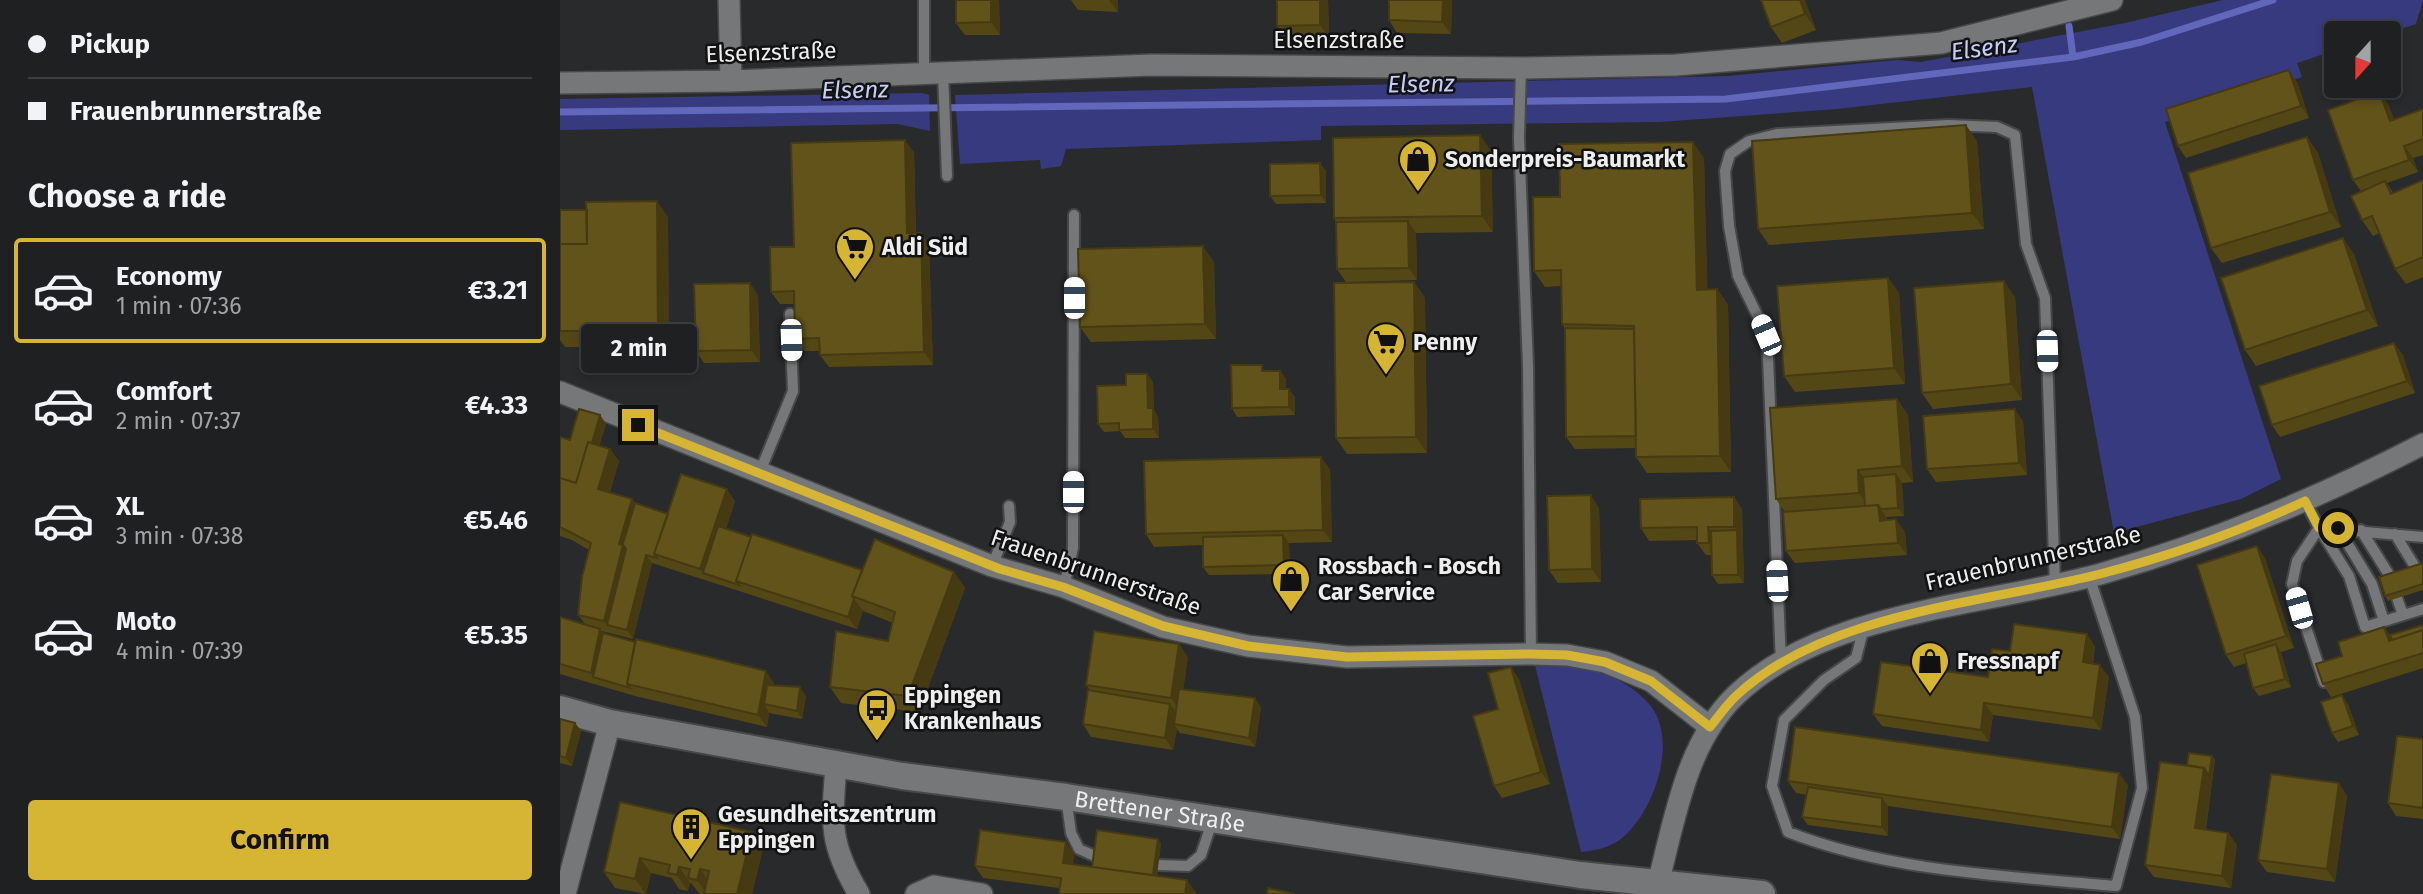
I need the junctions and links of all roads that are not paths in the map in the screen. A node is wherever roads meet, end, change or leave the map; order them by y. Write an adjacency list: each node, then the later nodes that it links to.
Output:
1 (729, 0): 6 (street)
2 (924, 0): 5 (lane)
3 (2112, 0): 4 (street, Elsenzstraße)
4 (1521, 68): 5 (street, Elsenzstraße); 33 (lane)
5 (934, 72): 6 (street, Elsenzstraße); 8 (lane)
6 (731, 81): 7 (street, Elsenzstraße)
7 (560, 83)
8 (947, 176)
9 (1074, 215): 27 (lane)
10 (790, 314): 13 (lane)
11 (560, 392): 13 (street, Frauenbrunnerstraße)
12 (2421, 449): 14 (street, Frauenbrunnerstraße)
13 (759, 474): 22 (street, Frauenbrunnerstraße)
14 (2305, 501): 16 (lane); 24 (street, Frauenbrunnerstraße)
15 (1009, 506): 22 (lane)
16 (2319, 528): 17 (lane); 31 (lane); 35 (lane)
17 (2338, 528): 18 (lane); 31 (lane)
18 (2361, 530): 19 (lane); 25 (lane)
19 (2395, 534): 20 (lane); 23 (lane)
20 (2420, 536): 21 (lane)
21 (2423, 546)
22 (992, 566): 27 (street, Frauenbrunnerstraße)
23 (2417, 570)
24 (2089, 576): 26 (street, Frauenbrunnerstraße); 32 (lane)
25 (2391, 578)
26 (2054, 584): 32 (street, Frauenbrunnerstraße); 34 (lane)
27 (1063, 587): 33 (street, Frauenbrunnerstraße)
28 (2397, 598): 30 (lane)
29 (2423, 609): 30 (lane)
30 (2403, 615): 31 (lane)
31 (2384, 621)
32 (1864, 627): 34 (street, Frauenbrunnerstraße)
33 (1531, 654): 38 (street, Frauenbrunnerstraße)
34 (1781, 663): 38 (street, Frauenbrunnerstraße)
35 (2328, 687)
36 (560, 709): 37 (street, Brettener Straße)
37 (610, 723): 39 (street, Brettener Straße); 45 (street)
38 (1710, 727): 44 (street, Frauenbrunnerstraße)
39 (836, 765): 40 (street, Brettener Straße); 46 (street)
40 (1066, 797): 41 (street, Brettener Straße); 42 (lane)
41 (1213, 819): 43 (lane); 44 (street, Brettener Straße)
42 (1097, 857)
43 (1158, 865)
44 (1657, 888): 49 (street, Brettener Straße)
45 (565, 894)
46 (859, 894)
47 (916, 894): 48 (street)
48 (982, 894)
49 (1762, 894)

